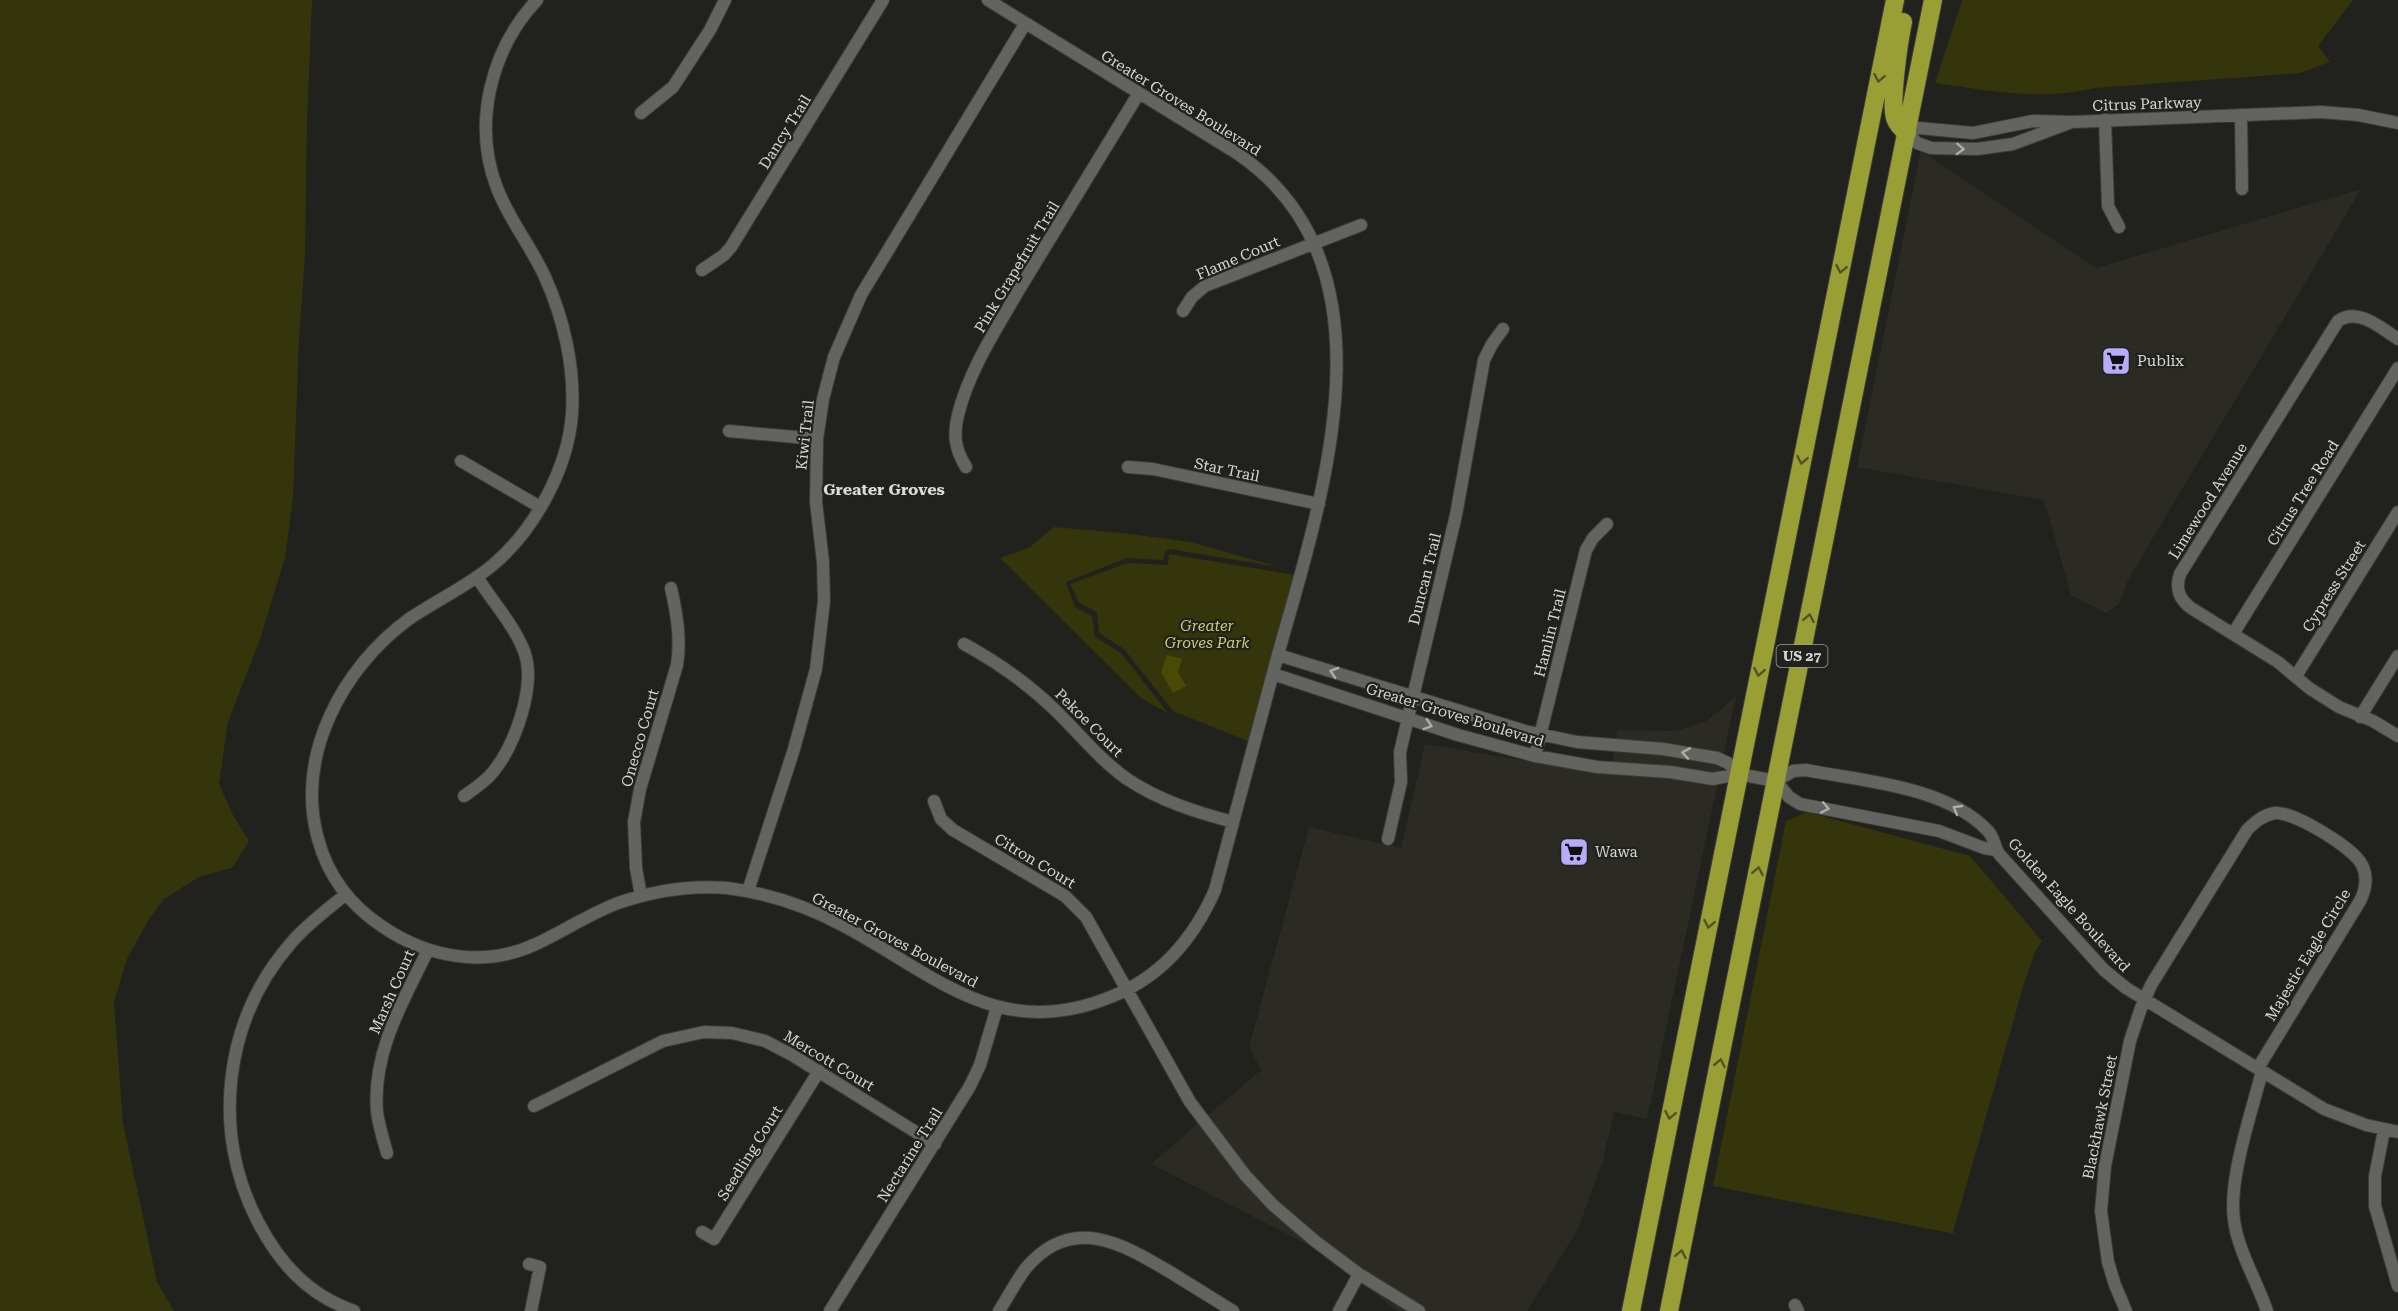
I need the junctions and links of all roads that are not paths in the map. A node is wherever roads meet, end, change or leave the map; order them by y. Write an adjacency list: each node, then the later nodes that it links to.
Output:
1 (537, 0): 33 (street, Greater Groves Boulevard)
2 (725, 0): 10 (street)
3 (883, 0): 22 (street, Dancy Trail)
4 (988, 0): 8 (street, Greater Groves Boulevard)
5 (1895, 0): 50 (highway, US 27, one-way to 50)
6 (1907, 0): 16 (highway)
7 (1933, 0): 16 (highway, US 27)
8 (1026, 24): 9 (street, Greater Groves Boulevard); 28 (street, Kiwi Trail)
9 (1139, 93): 21 (street, Greater Groves Boulevard); 30 (street, Pink Grapefruit Trail)
10 (641, 113)
11 (2241, 115): 12 (street, Citrus Parkway); 14 (street, Citrus Parkway); 18 (street)
12 (2105, 120): 13 (street, Citrus Parkway); 20 (street)
13 (2072, 122): 15 (street); 17 (street, Citrus Parkway)
14 (2398, 123)
15 (2007, 127): 16 (street); 17 (street)
16 (1907, 133): 17 (street, Citrus Parkway, one-way to 17); 51 (highway, US 27, one-way to 16)
17 (2013, 144)
18 (2242, 189)
19 (1361, 225): 21 (street, Flame Court)
20 (2120, 227)
21 (1313, 243): 23 (street, Flame Court); 32 (street, Greater Groves Boulevard)
22 (702, 270)
23 (1183, 311)
24 (1503, 329): 44 (street, Duncan Trail)
25 (2398, 339): 38 (street, Limewood Avenue)
26 (2398, 368): 38 (street, Citrus Tree Road)
27 (729, 431): 28 (street)
28 (817, 439): 57 (street, Kiwi Trail)
29 (461, 461): 33 (street)
30 (966, 467)
31 (1128, 467): 32 (street, Star Trail)
32 (1319, 504): 40 (street, Greater Groves Boulevard)
33 (540, 507): 36 (street, Greater Groves Boulevard)
34 (2398, 512): 43 (street, Cypress Street)
35 (1607, 524): 47 (street, Hamlin Trail)
36 (477, 578): 52 (street); 58 (street, Greater Groves Boulevard)
37 (671, 588): 59 (street, Onecco Court)
38 (2233, 634): 43 (street, Limewood Avenue)
39 (964, 645): 54 (street, Pekoe Court)
40 (1278, 655): 42 (street, Greater Groves Boulevard); 44 (street, Greater Groves Boulevard, one-way to 40)
41 (2398, 656): 45 (street)
42 (1273, 674): 46 (street, Greater Groves Boulevard); 54 (street, Greater Groves Boulevard)
43 (2296, 676): 45 (street, Limewood Avenue)
44 (1412, 697): 46 (street, Duncan Trail); 47 (street, Greater Groves Boulevard)
45 (2360, 717): 48 (street, Limewood Avenue)
46 (1407, 718): 49 (street, Greater Groves Boulevard, one-way to 49); 55 (street, Duncan Trail)
47 (1540, 735): 49 (street, Hamlin Trail); 50 (street, Greater Groves Boulevard, one-way to 47)
48 (2398, 736)
49 (1535, 756): 50 (street, Greater Groves Boulevard)
50 (1738, 774): 51 (street, Greater Groves Boulevard); 71 (highway, US 27, one-way to 71)
51 (1776, 781): 56 (street, one-way to 56); 56 (street, Golden Eagle Boulevard, one-way to 51); 85 (highway, US 27, one-way to 51)
52 (464, 796)
53 (934, 801): 61 (street, Citron Court)
54 (1233, 822): 61 (street, Greater Groves Boulevard)
55 (1388, 839)
56 (1996, 850): 62 (street, Golden Eagle Boulevard)
57 (748, 891): 59 (street, Greater Groves Boulevard); 63 (street, Greater Groves Boulevard)
58 (346, 894): 60 (street, Greater Groves Boulevard); 76 (street)
59 (641, 896): 60 (street, Greater Groves Boulevard)
60 (428, 950): 70 (street, Marsh Court)
61 (1127, 990): 63 (street, Greater Groves Boulevard); 74 (street, Citron Court)
62 (2144, 999): 64 (street, Golden Eagle Boulevard); 64 (street, Majestic Eagle Circle); 86 (street, Blackhawk Street)
63 (997, 1007): 69 (street, Nectarine Trail)
64 (2260, 1069): 67 (street, Golden Eagle Boulevard); 87 (street)
65 (819, 1071): 66 (street, Mercott Court); 69 (street, Mercott Court); 72 (street, Seedling Court)
66 (534, 1106)
67 (2384, 1130): 68 (street, Golden Eagle Boulevard); 75 (street)
68 (2398, 1132)
69 (935, 1144): 78 (street, Nectarine Trail)
70 (387, 1153)
71 (1662, 1155): 83 (highway, US 27); 84 (highway)
72 (702, 1232)
73 (529, 1264): 77 (street)
74 (1359, 1274): 81 (street); 82 (street, Citron Court)
75 (2398, 1286)
76 (354, 1311)
77 (531, 1311)
78 (830, 1311)
79 (999, 1311): 80 (street)
80 (1233, 1311)
81 (1339, 1311)
82 (1419, 1311)
83 (1631, 1311)
84 (1643, 1311)
85 (1669, 1311)
86 (2126, 1311)
87 (2267, 1311)

